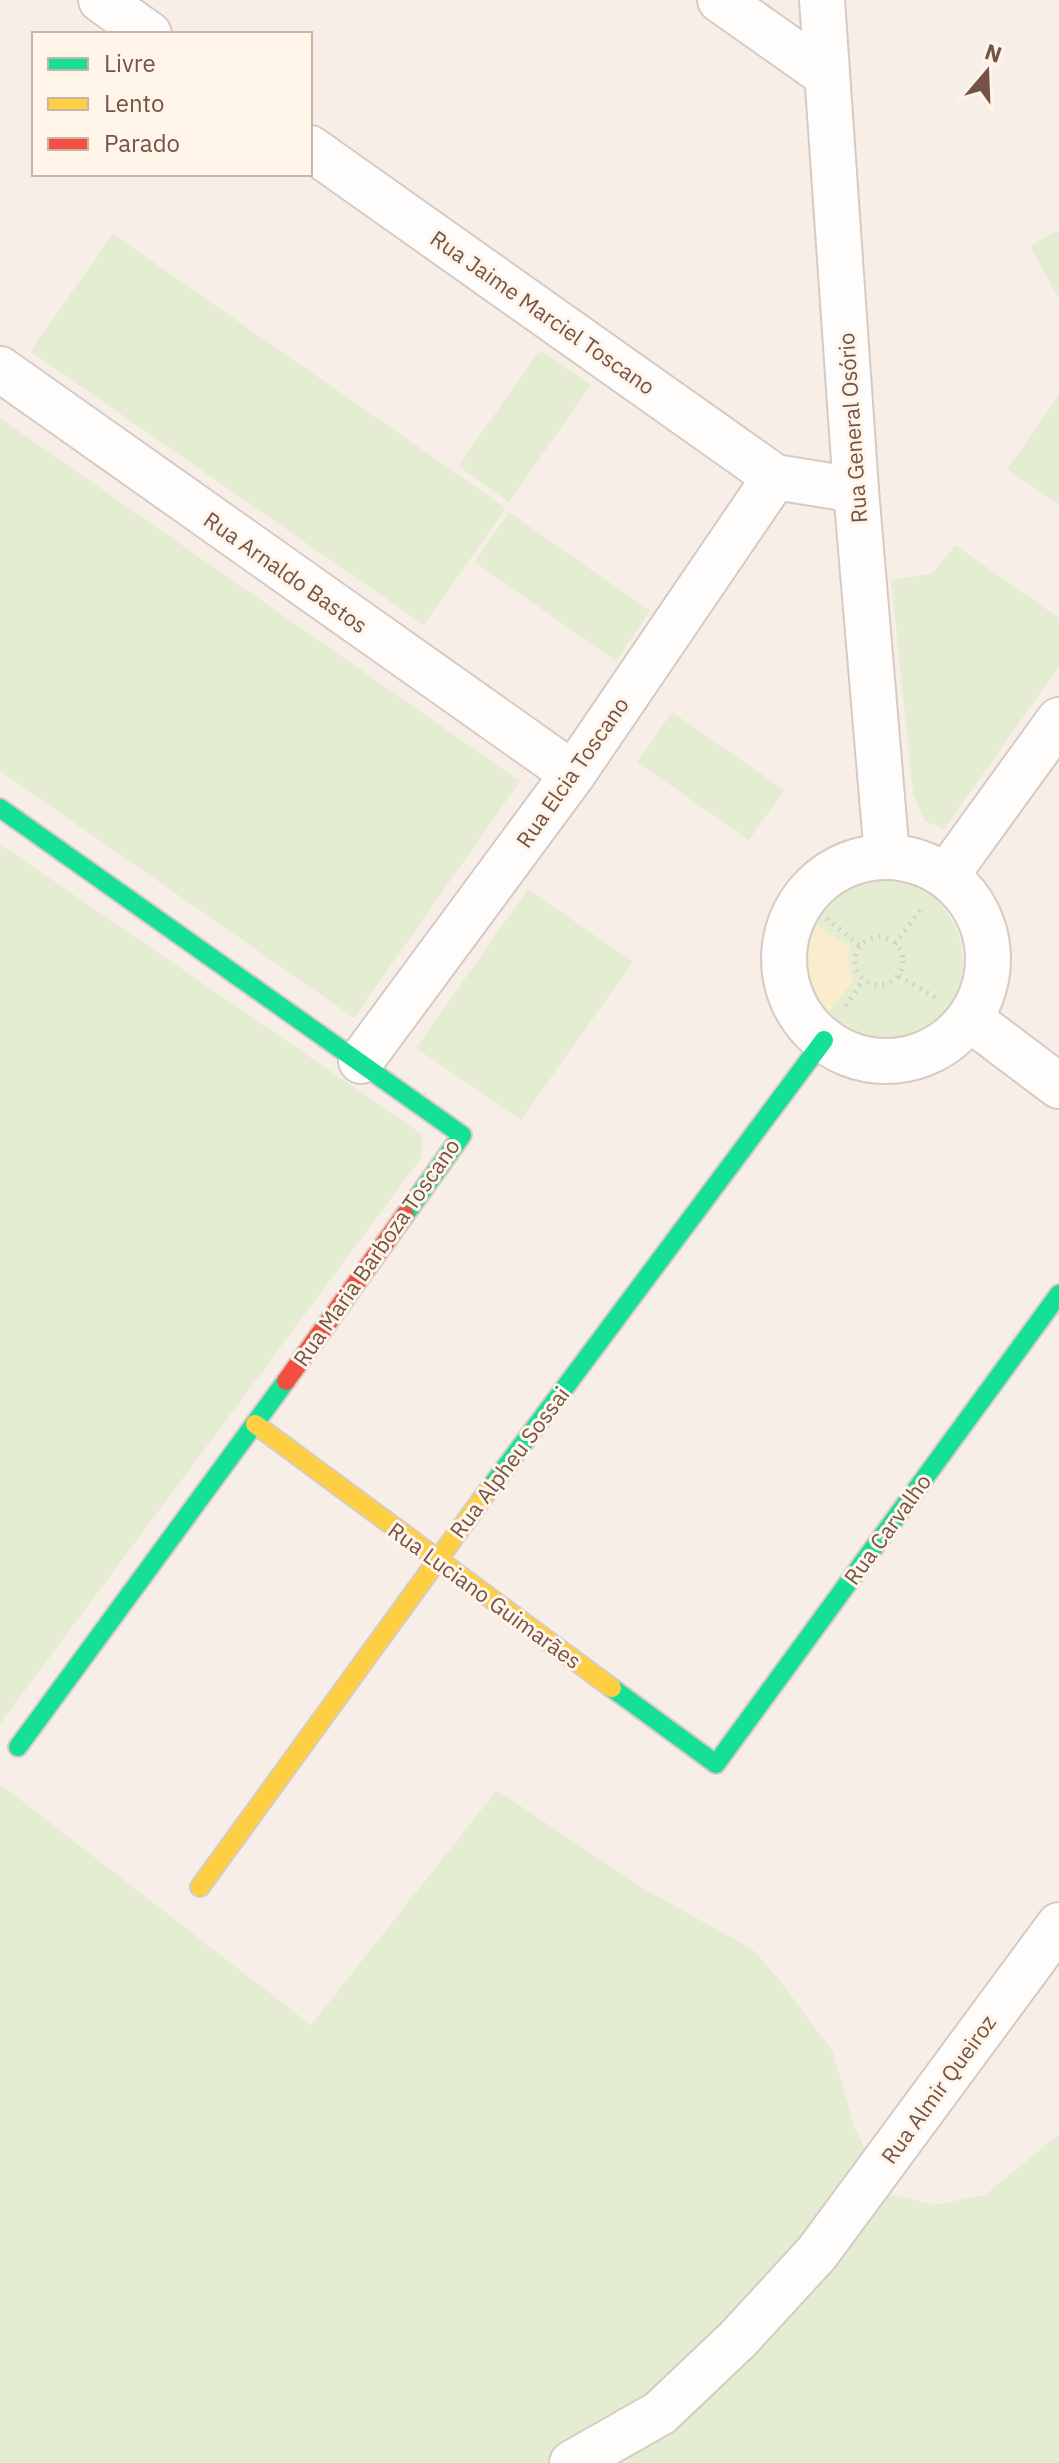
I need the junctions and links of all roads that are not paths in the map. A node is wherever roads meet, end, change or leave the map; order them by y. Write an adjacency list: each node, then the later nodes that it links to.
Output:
1 (101, 0): 4 (street)
2 (720, 0): 5 (street)
3 (822, 0): 5 (street, Rua General Osório)
4 (146, 32)
5 (825, 74): 9 (street, Rua General Osório)
6 (312, 149): 8 (street, Rua Jaime Marciel Toscano)
7 (0, 369): 11 (street, Rua Arnaldo Bastos)
8 (775, 477): 9 (street); 11 (street, Rua Elcia Toscano)
9 (856, 490): 13 (street, Rua General Osório)
10 (1059, 720): 14 (street)
11 (573, 774): 17 (street, Rua Elcia Toscano)
12 (0, 808): 17 (street, Rua Maria Barboza Toscano)
13 (887, 856): 14 (street); 16 (street)
14 (946, 876): 15 (street)
15 (970, 1019): 16 (street); 18 (street)
16 (824, 1040): 21 (street, Rua Alpheu Sossai)
17 (361, 1061): 20 (street, Rua Maria Barboza Toscano)
18 (1059, 1086)
19 (1059, 1294): 23 (street, Rua Carvalho)
20 (255, 1424): 21 (street, Rua Luciano Guimarães); 22 (street, Rua Maria Barboza Toscano)
21 (436, 1560): 23 (street, Rua Luciano Guimarães); 24 (street, Rua Alpheu Sossai)
22 (18, 1747)
23 (716, 1764)
24 (200, 1887)
25 (1059, 1925): 26 (street, Rua Almir Queiroz)
26 (572, 2463)

